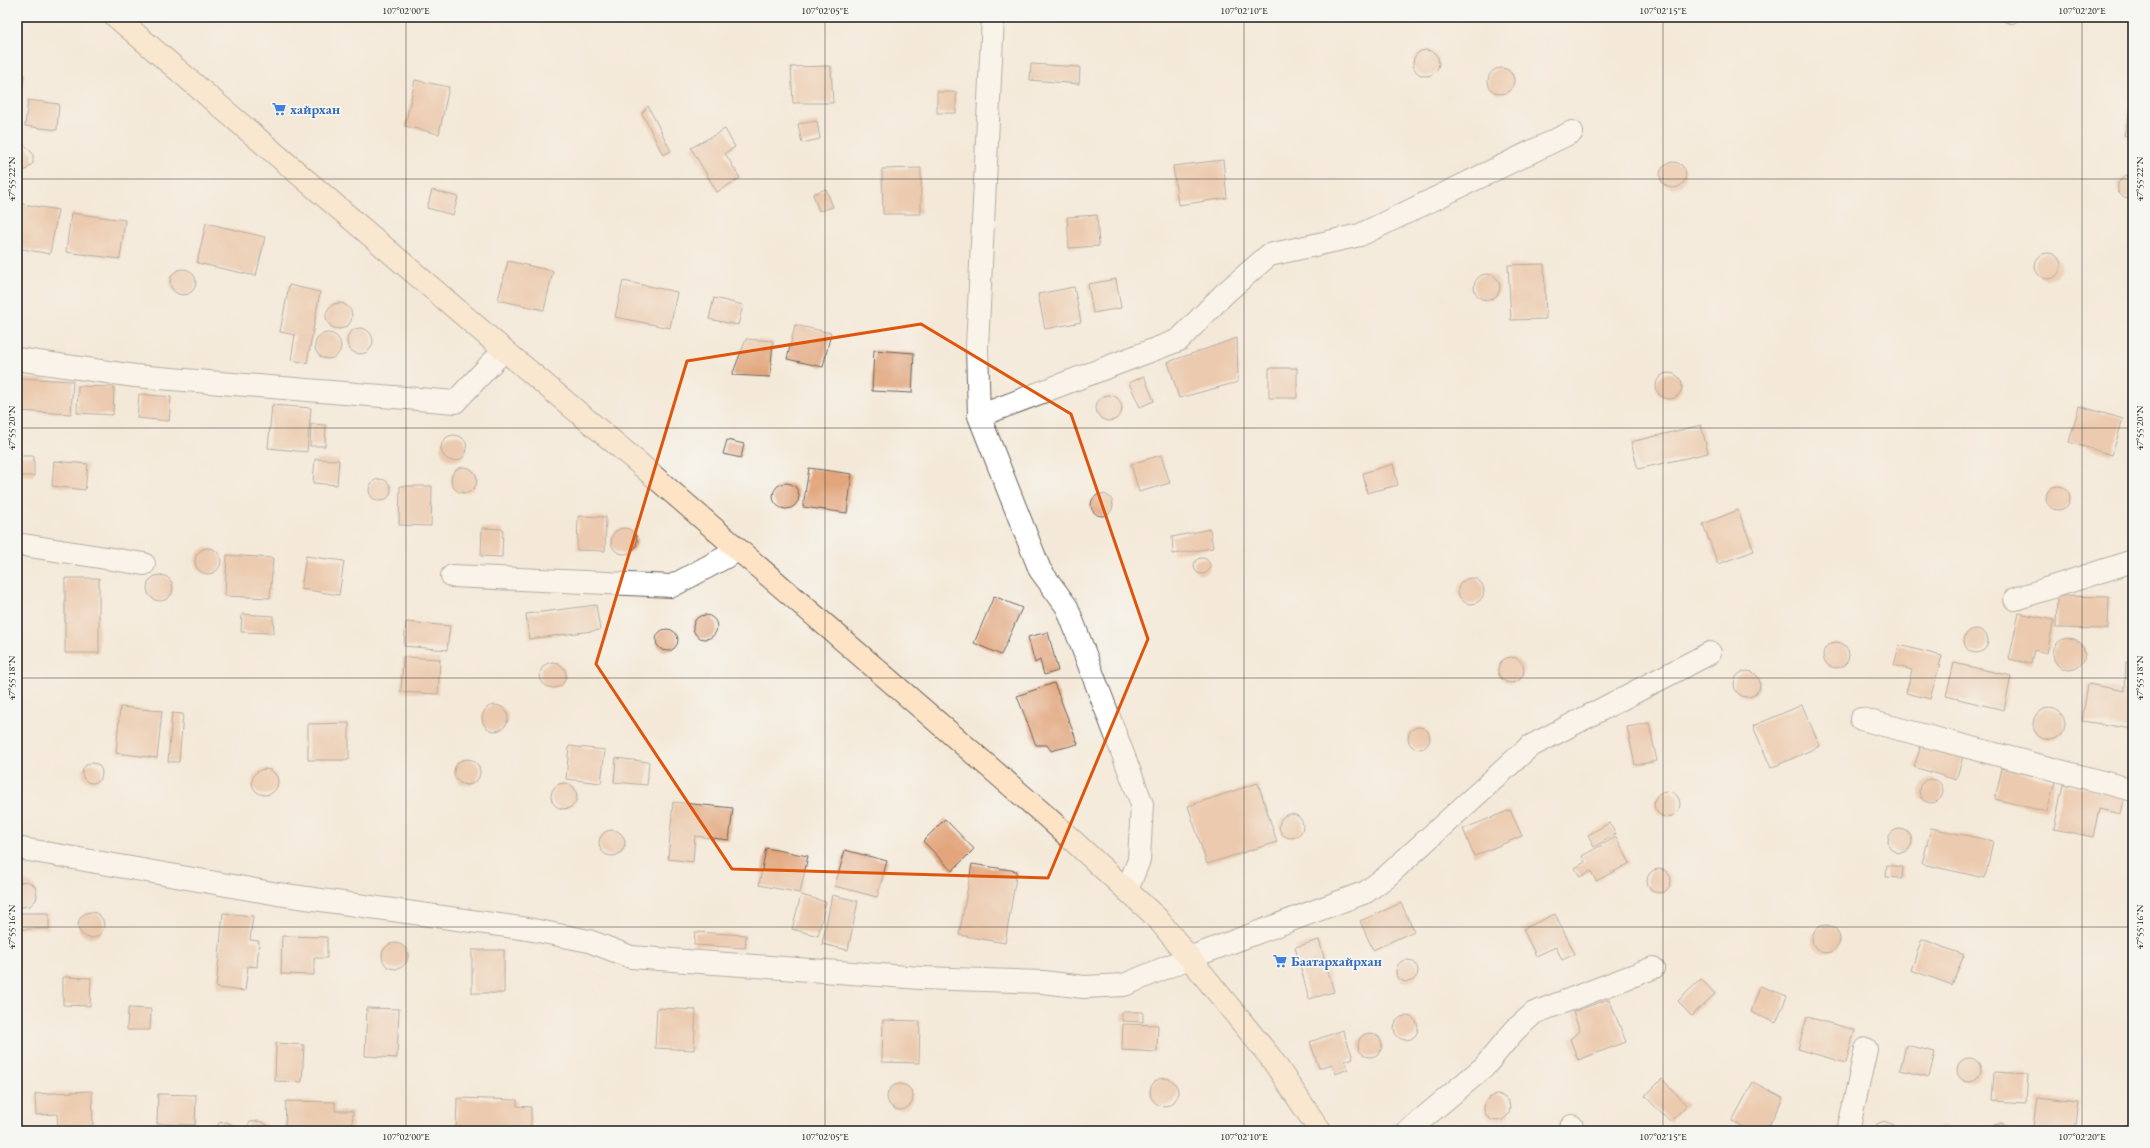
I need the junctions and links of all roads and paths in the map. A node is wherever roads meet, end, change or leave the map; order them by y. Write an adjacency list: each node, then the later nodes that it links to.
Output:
1 (116, 17): 4 (street)
2 (993, 17): 6 (street)
3 (1572, 132): 6 (street)
4 (504, 350): 5 (street); 8 (street)
5 (17, 359)
6 (979, 416): 17 (street)
7 (17, 544): 10 (street)
8 (737, 551): 11 (street); 17 (street)
9 (2133, 561): 12 (street)
10 (144, 564)
11 (452, 576)
12 (2015, 599)
13 (1710, 653): 18 (street)
14 (1861, 719): 15 (street)
15 (2133, 790)
16 (17, 848): 18 (street)
17 (1127, 890): 18 (street)
18 (1189, 958): 21 (street)
19 (1653, 968): 22 (street)
20 (1866, 1049): 23 (street)
21 (1320, 1131)
22 (1408, 1131)
23 (1848, 1131)

